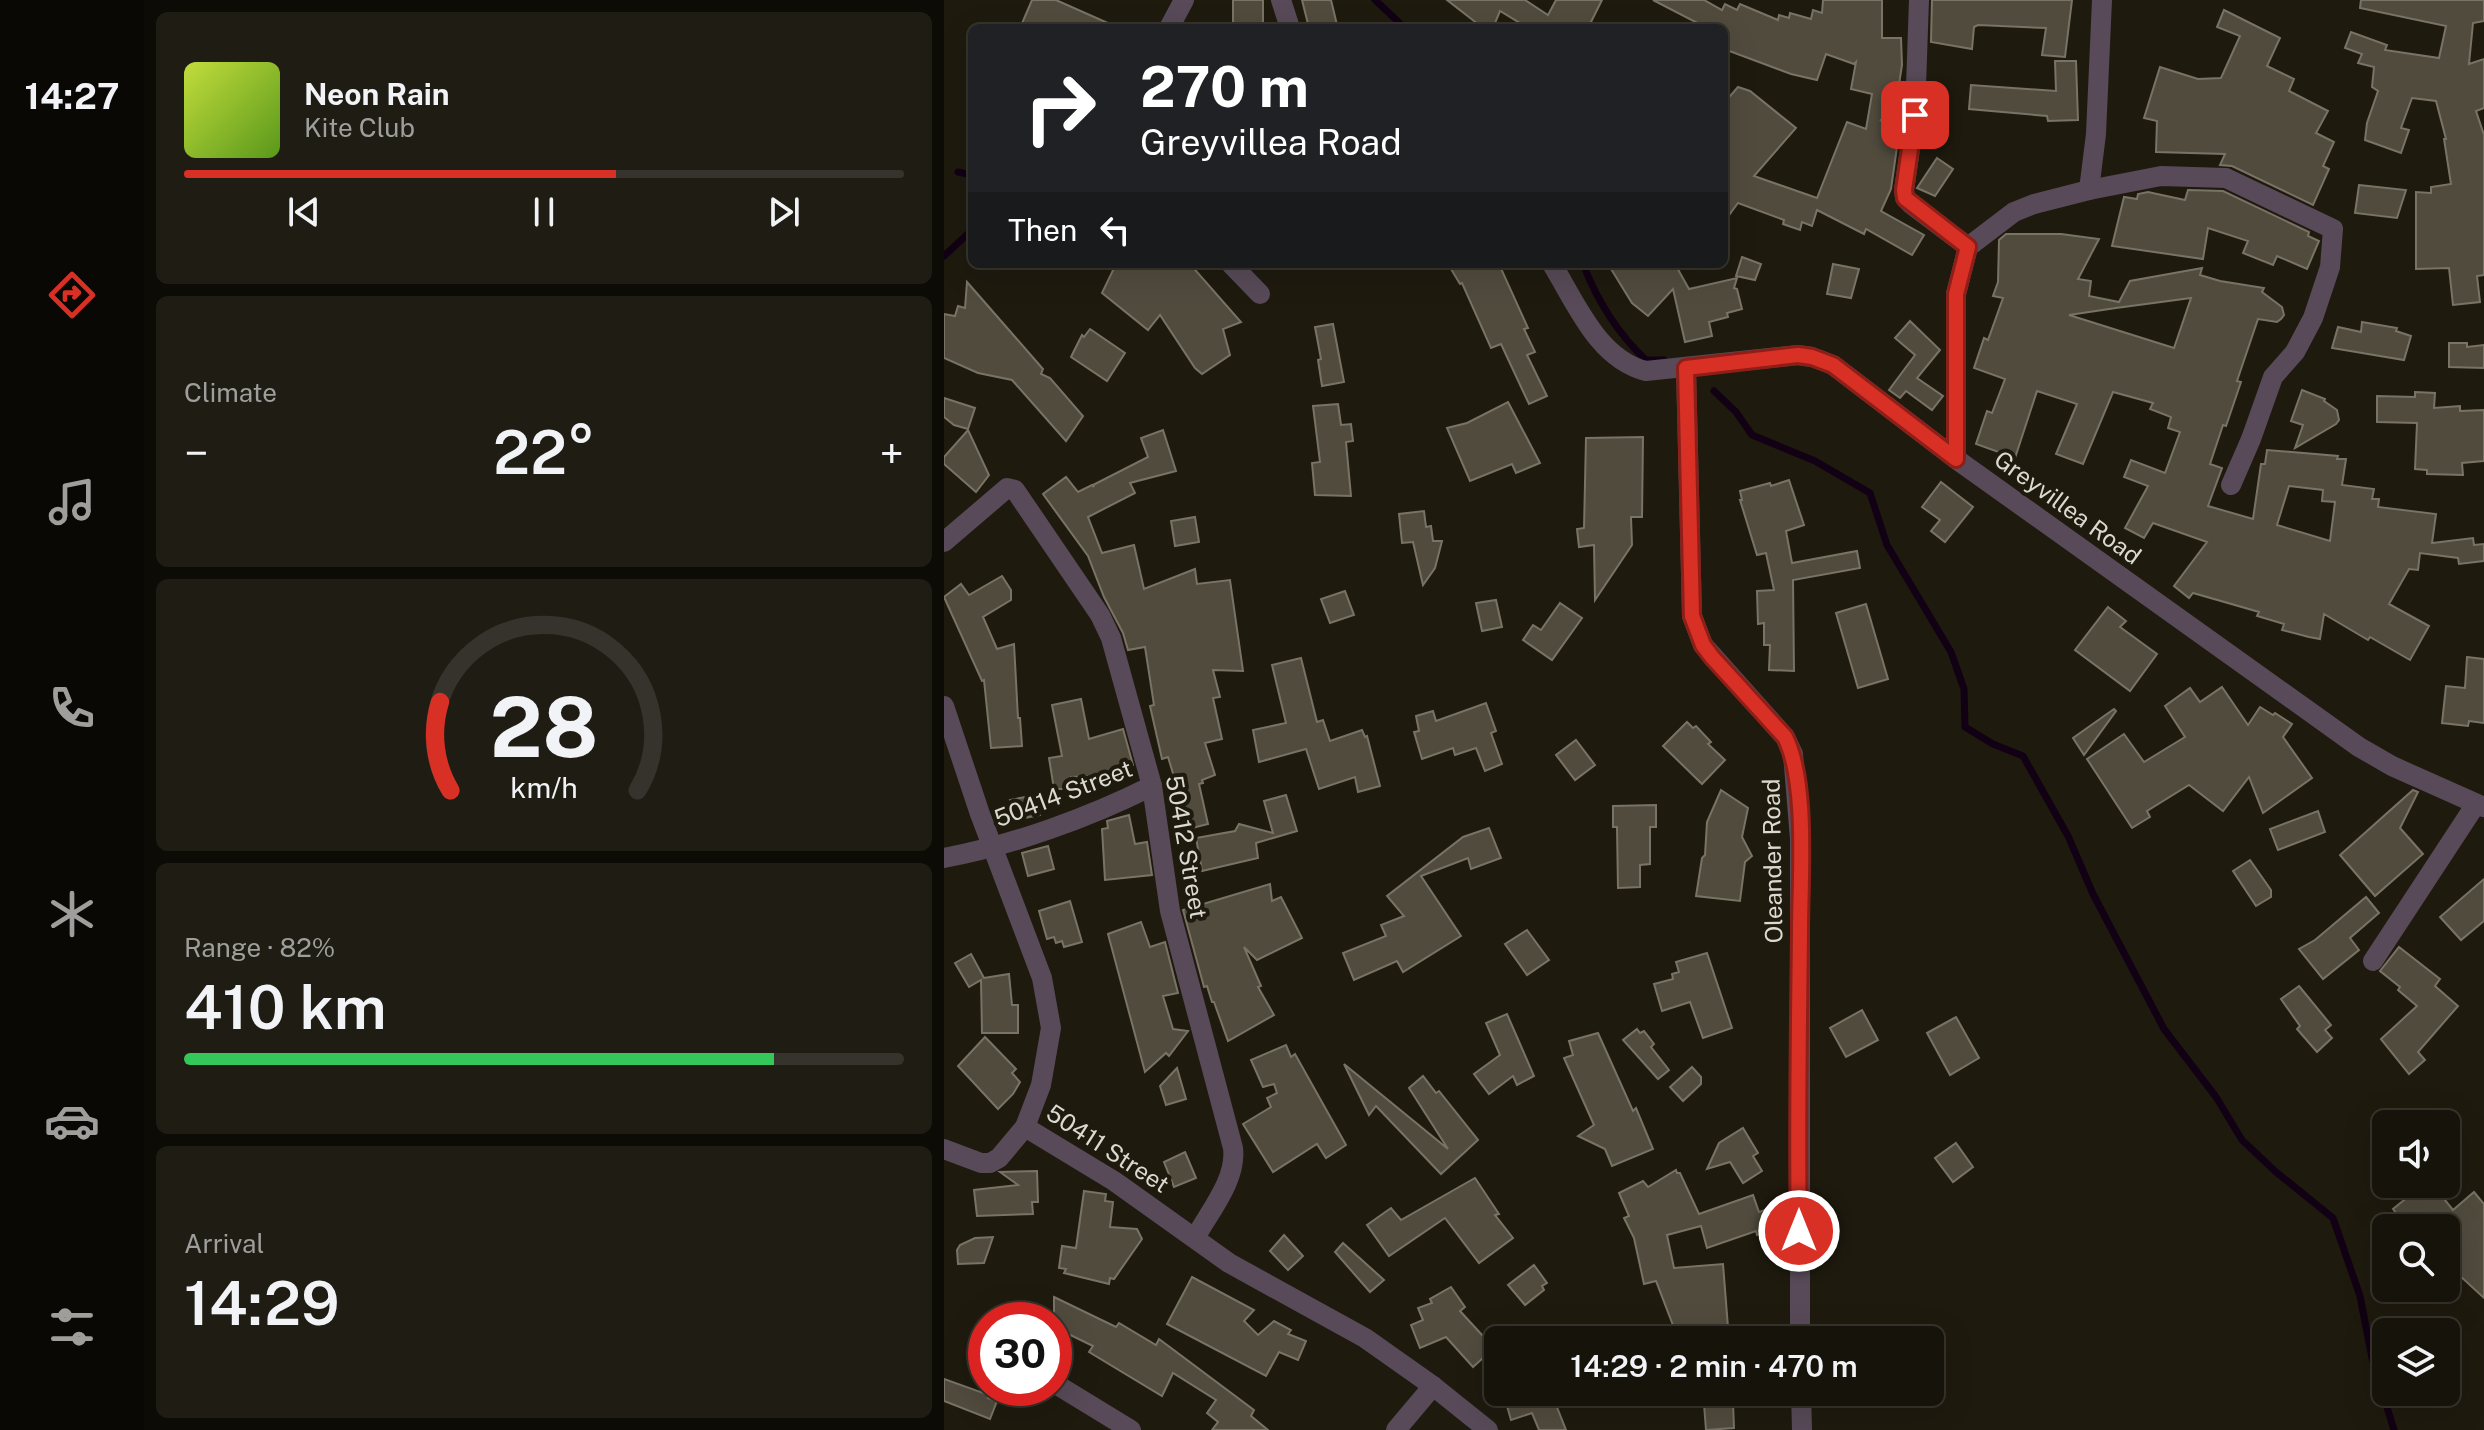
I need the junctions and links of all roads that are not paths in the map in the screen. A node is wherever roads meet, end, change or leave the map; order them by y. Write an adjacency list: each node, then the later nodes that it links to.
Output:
1 (1184, 0): 5 (street)
2 (1281, 0): 6 (street)
3 (1919, 0): 8 (street)
4 (2102, 0): 7 (street)
5 (1171, 24)
6 (1289, 24)
7 (2089, 190): 8 (street); 14 (street)
8 (1968, 247): 13 (street)
9 (1235, 268): 11 (street)
10 (1554, 268): 12 (street, Greyvillea Road)
11 (1260, 294)
12 (1686, 368): 13 (street, Greyvillea Road); 25 (street, Oleander Road)
13 (1956, 459): 18 (street, Greyvillea Road)
14 (2231, 485)
15 (944, 542): 17 (street, 50412 Street)
16 (944, 706): 19 (street, 50411 Street)
17 (1152, 786): 19 (street, 50414 Street); 24 (street, 50412 Street)
18 (2480, 805): 21 (street)
19 (994, 849): 20 (street, 50414 Street); 22 (street, 50411 Street)
20 (944, 858)
21 (2373, 961)
22 (1025, 1127): 23 (street); 24 (street, 50411 Street)
23 (944, 1149)
24 (1195, 1238): 26 (street, 50411 Street)
25 (1800, 1326)
26 (1433, 1386): 30 (street); 31 (street, 50411 Street)
27 (1072, 1394): 29 (street)
28 (1801, 1406): 32 (street)
29 (1131, 1430)
30 (1396, 1430)
31 (1488, 1430)
32 (1802, 1430)

